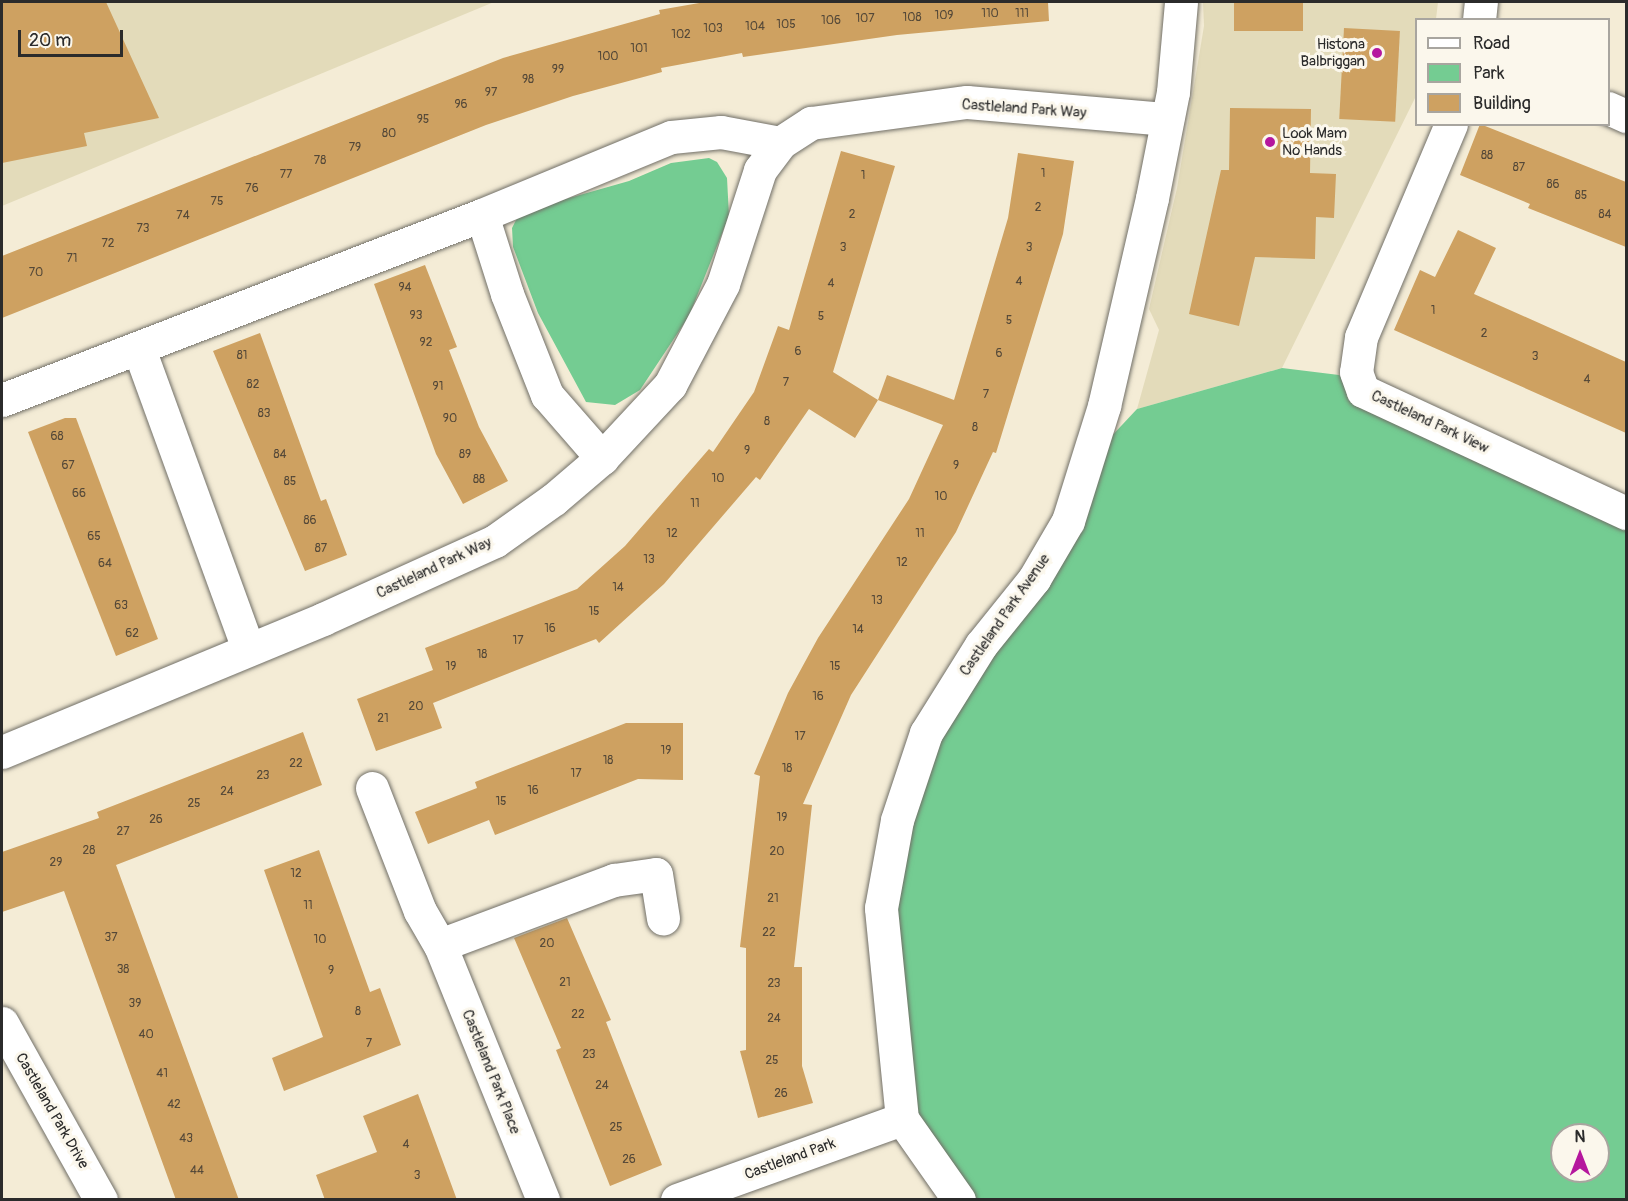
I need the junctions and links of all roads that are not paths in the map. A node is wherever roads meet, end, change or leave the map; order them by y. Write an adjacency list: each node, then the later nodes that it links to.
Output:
1 (1181, 2): 6 (street)
2 (1481, 2): 3 (street)
3 (1479, 18)
4 (1610, 109): 5 (street)
5 (1626, 116)
6 (1167, 119): 8 (street, Castleland Park Way); 20 (street, Castleland Park Avenue)
7 (1450, 126): 13 (street, Castleland Park View)
8 (780, 143): 9 (street); 12 (street, Castleland Park Way)
9 (482, 215): 10 (street); 12 (street)
10 (139, 349): 11 (street); 14 (street)
11 (2, 400)
12 (602, 458): 14 (street, Castleland Park Way)
13 (1626, 513)
14 (248, 648): 15 (street, Castleland Park Way)
15 (2, 752)
16 (372, 788): 18 (street, Castleland Park Place)
17 (663, 918): 18 (street)
18 (440, 945): 22 (street, Castleland Park Place)
19 (2, 1023): 21 (street, Castleland Park Drive)
20 (902, 1119): 23 (street, Castleland Park); 24 (street, Castleland Park Avenue)
21 (101, 1200)
22 (543, 1200)
23 (677, 1200)
24 (959, 1200)

